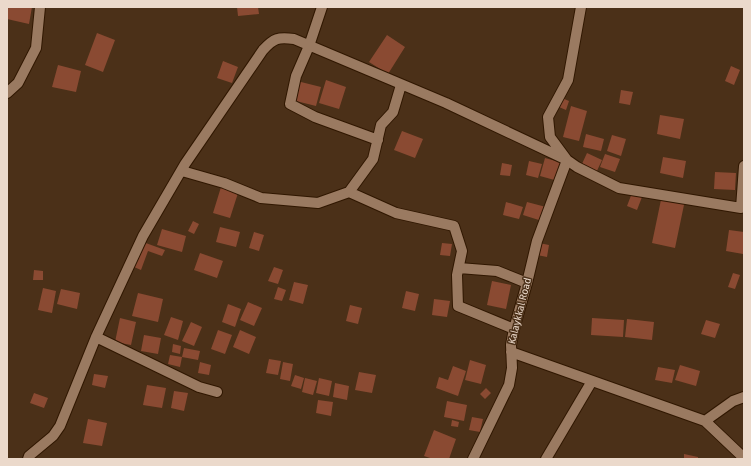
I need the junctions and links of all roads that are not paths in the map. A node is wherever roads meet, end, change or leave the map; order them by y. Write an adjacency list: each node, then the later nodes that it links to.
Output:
1 (40, 7): 6 (street)
2 (322, 7): 4 (street)
3 (581, 7): 8 (street)
4 (309, 46): 5 (street); 7 (street); 10 (street)
5 (401, 85): 7 (street); 8 (street)
6 (7, 93)
7 (378, 140): 11 (street)
8 (567, 160): 9 (street); 13 (street, Kalaykkal Road)
9 (744, 166)
10 (182, 171): 11 (street); 15 (street)
11 (349, 192): 12 (street)
12 (459, 268): 13 (street); 14 (street)
13 (527, 283): 14 (street, Kalaykkal Road)
14 (514, 329): 16 (street, Kalaykkal Road)
15 (96, 337): 18 (street); 22 (street)
16 (511, 352): 17 (street); 23 (street, Kalaykkal Road)
17 (592, 381): 20 (street); 24 (street)
18 (217, 392)
19 (744, 397): 20 (street)
20 (705, 421): 21 (street)
21 (744, 458)
22 (28, 459)
23 (473, 459)
24 (546, 459)

